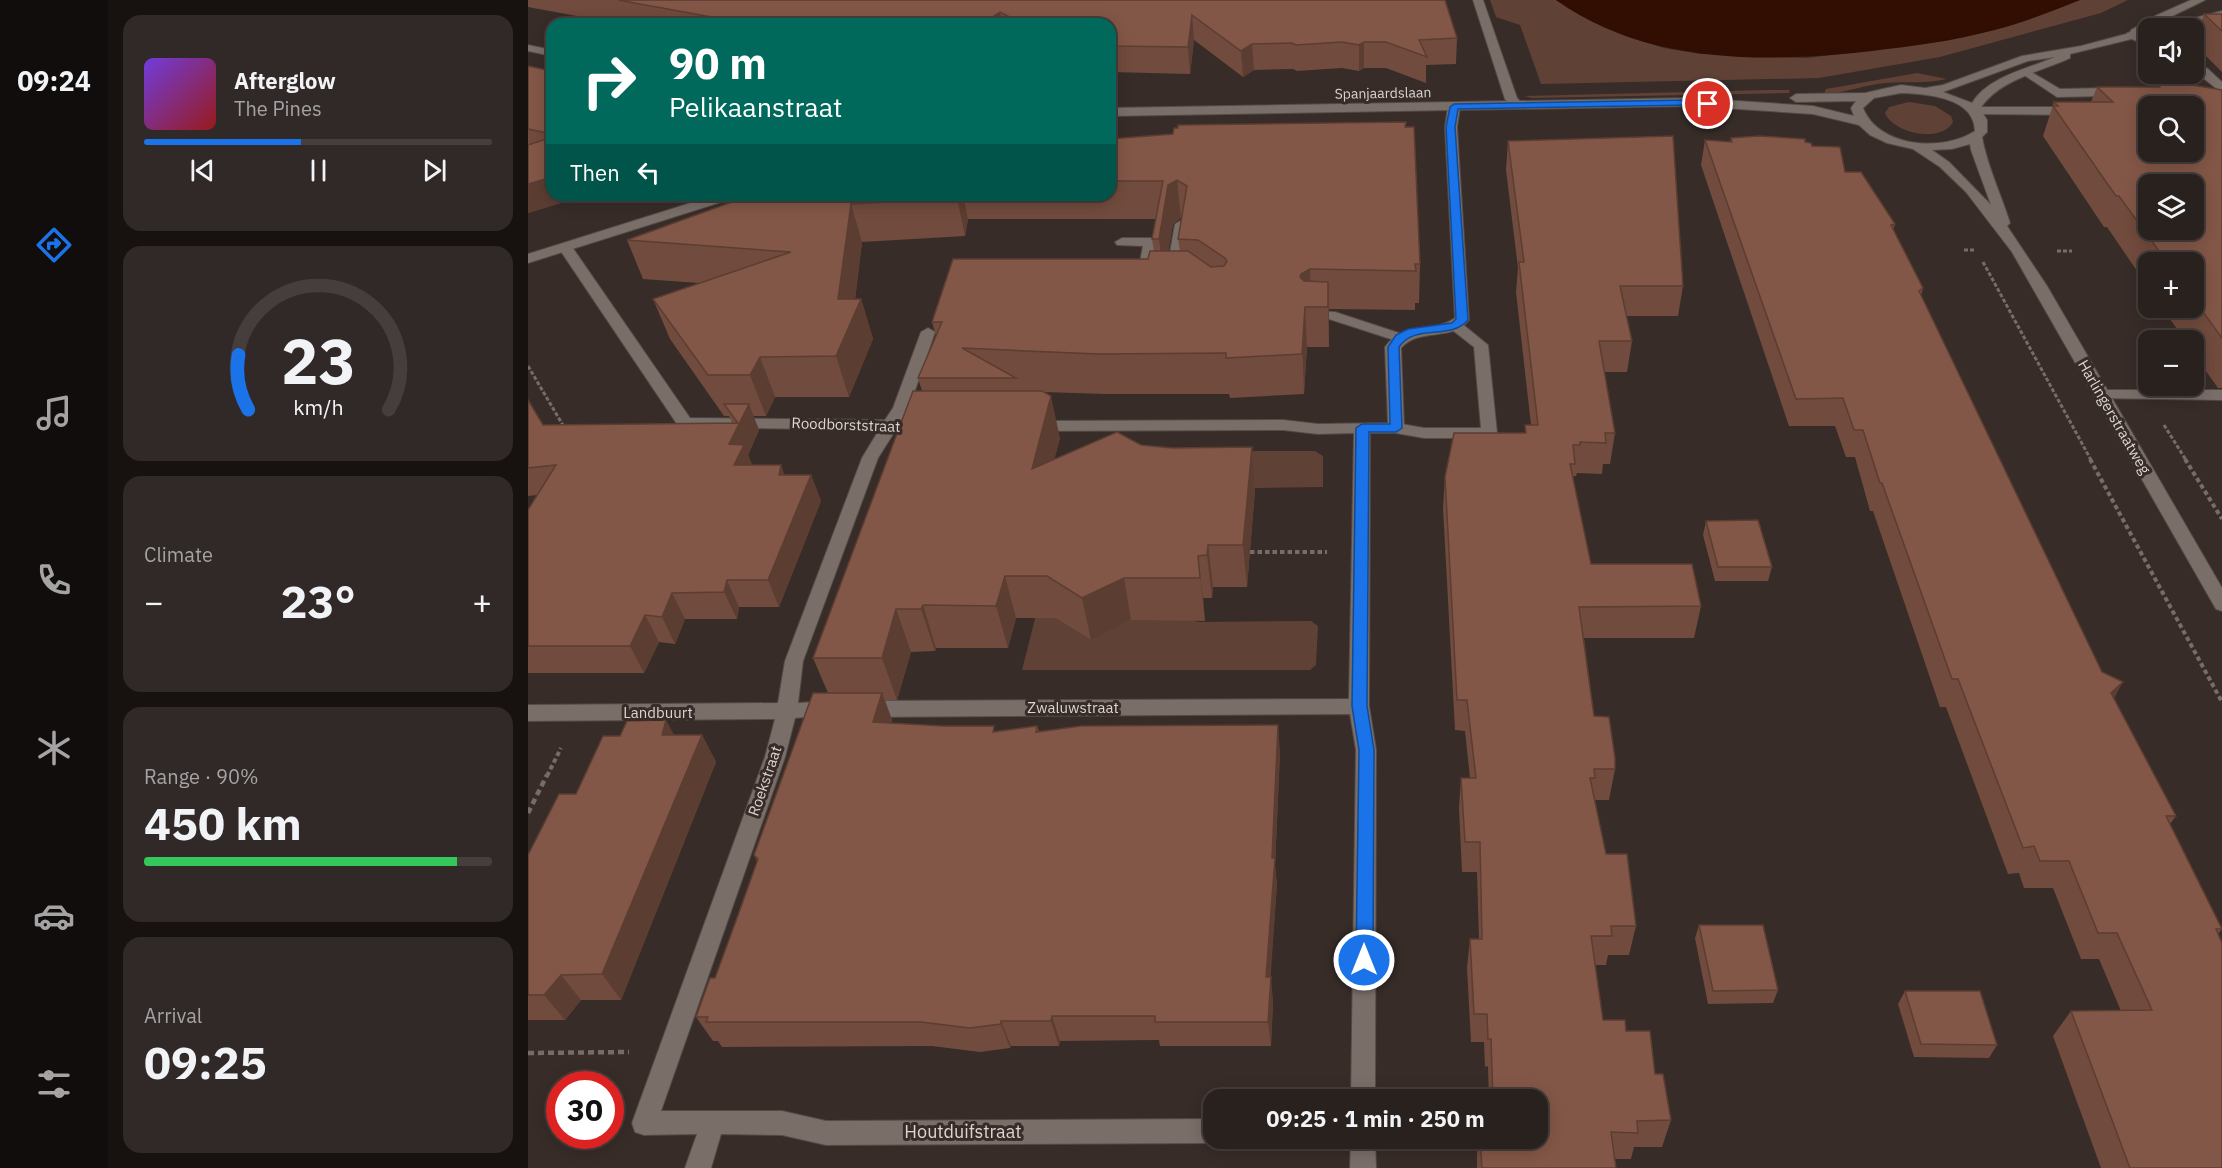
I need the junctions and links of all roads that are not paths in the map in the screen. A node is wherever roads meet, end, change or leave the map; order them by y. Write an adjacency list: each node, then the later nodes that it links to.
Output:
1 (1478, 0): 18 (street)
2 (2200, 0): 6 (street)
3 (2221, 7): 4 (street)
4 (2193, 18)
5 (2138, 34): 6 (street)
6 (2131, 35): 7 (street); 9 (street)
7 (2138, 38)
8 (528, 48): 10 (street)
9 (2081, 49): 12 (street); 14 (street)
10 (546, 52)
11 (2204, 70): 13 (street)
12 (2028, 73): 15 (street); 20 (street)
13 (2222, 89)
14 (1916, 90): 16 (street, Spanjaardslaan); 20 (street)
15 (2106, 92)
16 (1866, 97): 17 (street, Spanjaardslaan); 23 (street)
17 (1692, 102): 18 (street, Spanjaardslaan); 23 (street, Spanjaardslaan)
18 (1518, 106): 19 (street, Spanjaardslaan)
19 (1454, 107): 22 (street, Spanjaardslaan); 35 (street)
20 (1974, 110): 21 (street); 24 (street, Harlingerstraatweg)
21 (2090, 111)
22 (1116, 112)
23 (1862, 122): 25 (street, Spanjaardslaan)
24 (1976, 138): 25 (street); 28 (street, Harlingerstraatweg)
25 (1917, 146): 28 (street, Harlingerstraatweg)
26 (711, 201): 30 (street)
27 (1182, 224): 32 (street)
28 (2005, 231): 38 (street, Harlingerstraatweg)
29 (1122, 242): 32 (street)
30 (566, 248): 31 (street); 40 (street, Roodborststraat)
31 (528, 259)
32 (1172, 284): 33 (street)
33 (1188, 284)
34 (1311, 315): 37 (street)
35 (1456, 326): 37 (street); 44 (street)
36 (928, 332): 40 (street, Roekstraat)
37 (1400, 338): 44 (street)
38 (2101, 395): 39 (street); 45 (street, Harlingerstraatweg)
39 (2222, 395)
40 (891, 426): 41 (street, Roodborststraat); 47 (street, Roekstraat)
41 (914, 426)
42 (1021, 426): 43 (street)
43 (1362, 428): 44 (street); 46 (street)
44 (1396, 428)
45 (2222, 604)
46 (1359, 706): 47 (street, Zwaluwstraat); 49 (street)
47 (787, 709): 48 (street, Landbuurt); 50 (street, Roekstraat)
48 (528, 713)
49 (1363, 1089)
50 (713, 1122): 51 (street, Houtduifstraat); 53 (street)
51 (1203, 1131)
52 (1363, 1149): 54 (street)
53 (698, 1168)
54 (1363, 1168)

